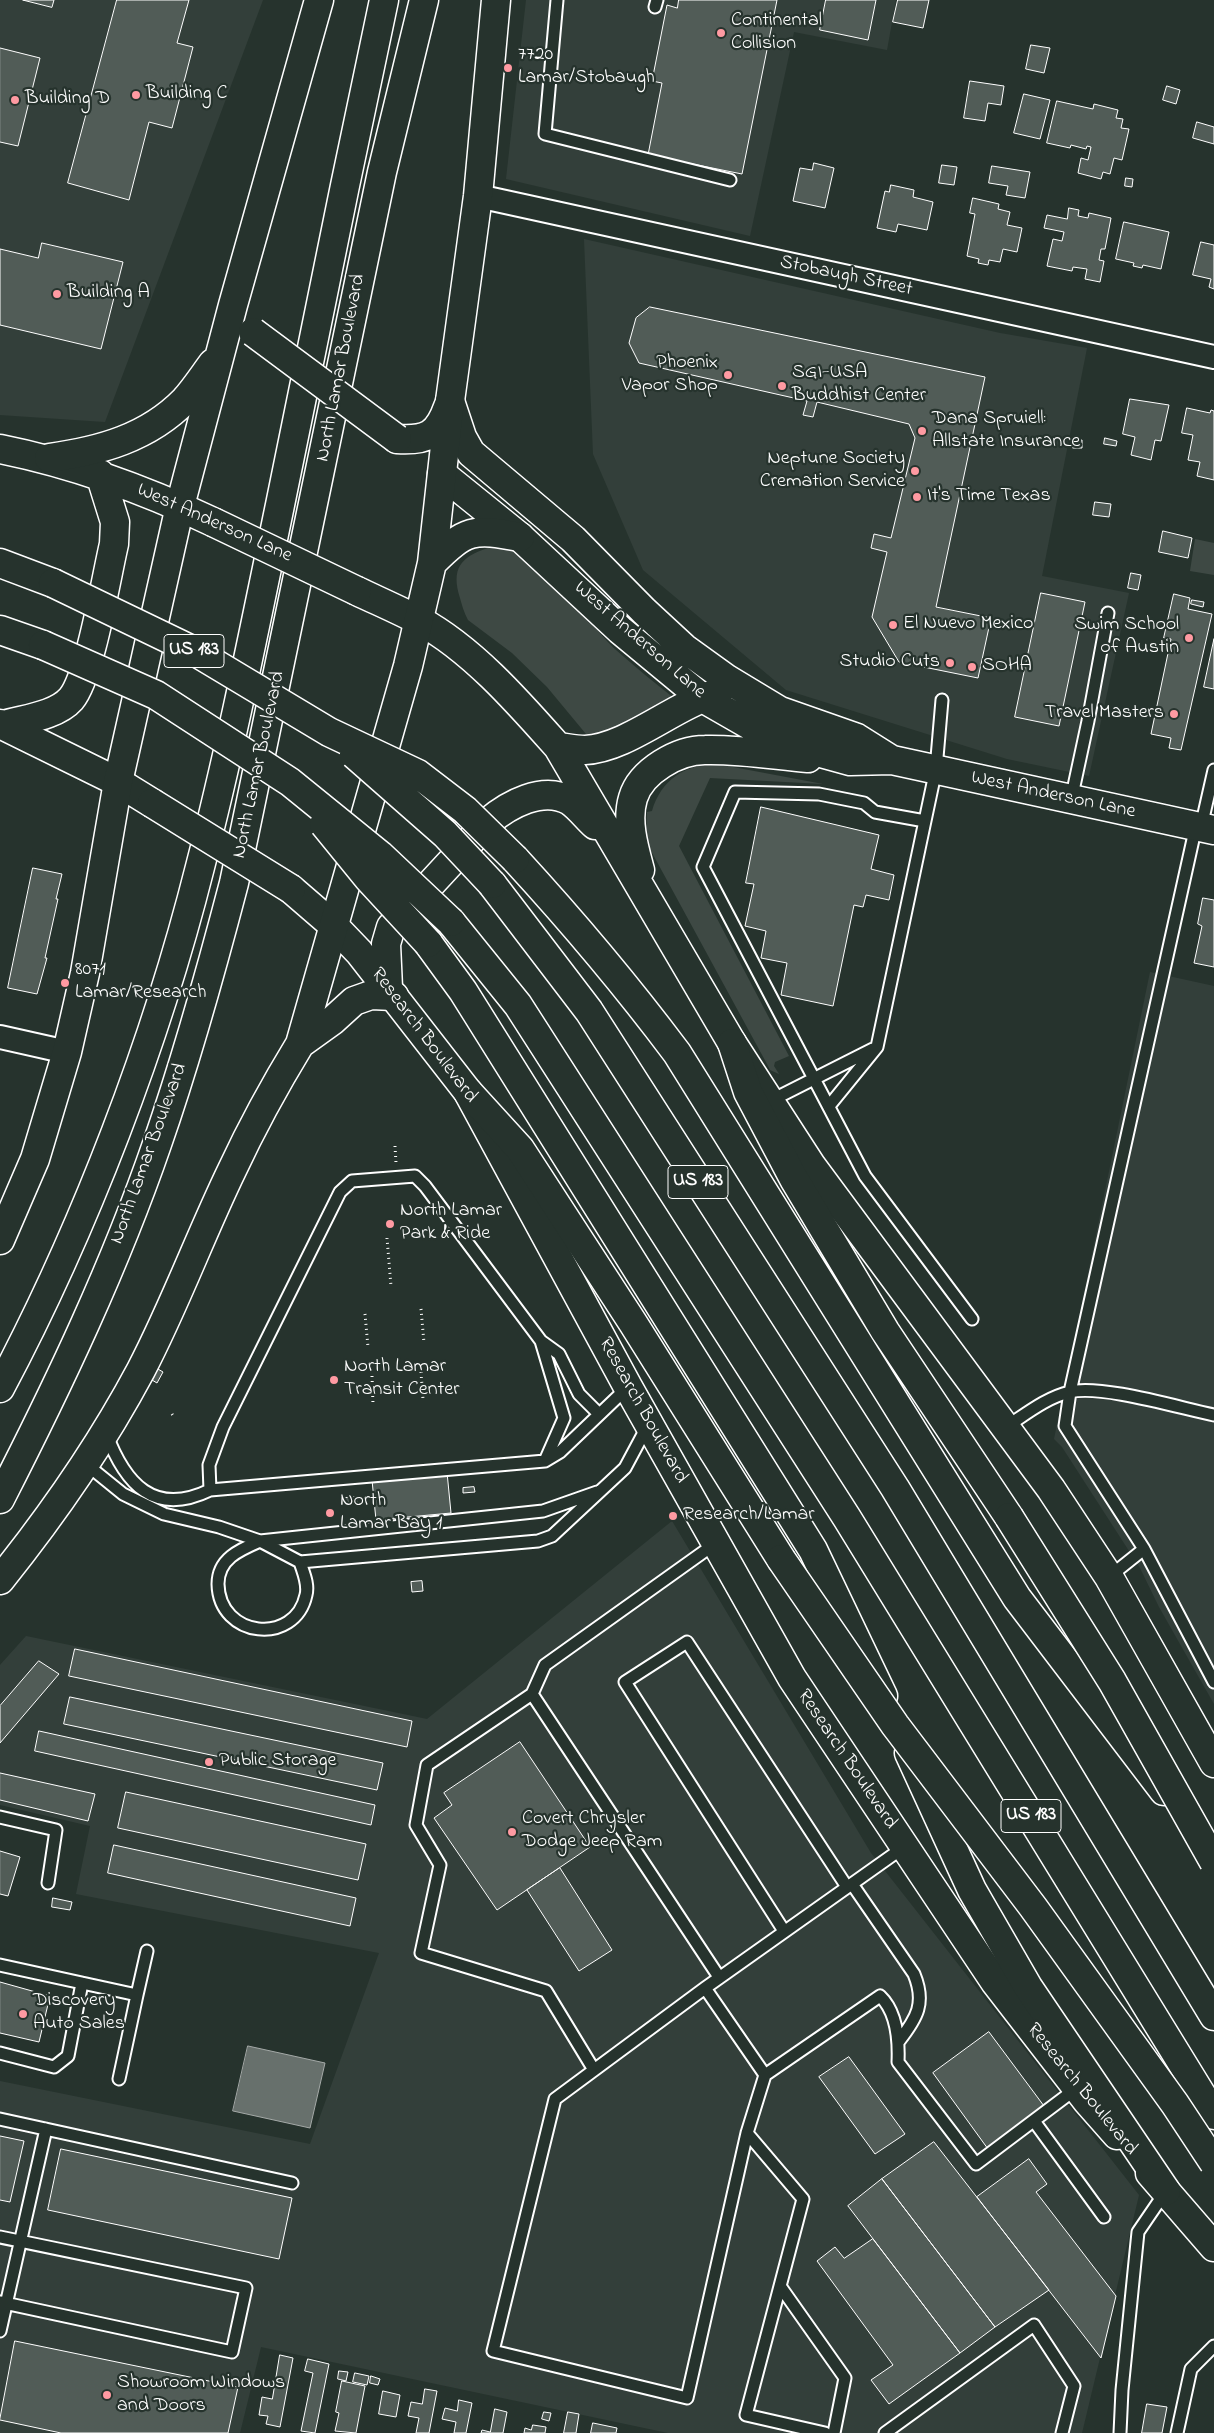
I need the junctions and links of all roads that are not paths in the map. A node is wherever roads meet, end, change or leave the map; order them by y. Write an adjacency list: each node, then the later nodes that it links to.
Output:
1 (319, 0): 8 (main road)
2 (384, 0): 56 (main road, North Lamar Boulevard)
3 (424, 0): 67 (main road, North Lamar Boulevard)
4 (496, 0): 7 (main road)
5 (557, 0): 6 (lane)
6 (730, 180)
7 (478, 196): 10 (street, Stobaugh Street); 11 (main road)
8 (233, 306): 9 (main road); 12 (main road, West Anderson Lane, bridge)
9 (221, 351): 14 (main road); 17 (main road)
10 (1214, 357)
11 (450, 401): 12 (main road); 16 (main road); 24 (main road)
12 (396, 439): 16 (main road, West Anderson Lane)
13 (0, 449): 14 (main road, West Anderson Lane)
14 (49, 458): 15 (main road, West Anderson Lane)
15 (100, 474): 17 (main road, West Anderson Lane); 27 (main road)
16 (442, 474): 18 (main road, West Anderson Lane); 20 (main road)
17 (180, 506): 22 (main road, West Anderson Lane, bridge); 34 (main road)
18 (520, 537): 20 (main road); 25 (main road, West Anderson Lane)
19 (0, 563): 28 (main road, US 183, bridge)
20 (432, 563): 22 (main road)
21 (1108, 613): 36 (lane)
22 (420, 621): 29 (main road); 41 (main road)
23 (0, 630): 35 (main road, US 183, bridge)
24 (754, 696): 25 (main road); 30 (main road, West Anderson Lane)
25 (701, 697): 29 (main road); 31 (main road, West Anderson Lane)
26 (942, 700): 32 (lane)
27 (2, 725): 34 (main road)
28 (328, 732): 79 (main road, bridge); 89 (main road, US 183, bridge)
29 (558, 747): 39 (main road)
30 (892, 760): 31 (main road, West Anderson Lane); 32 (main road, West Anderson Lane)
31 (850, 761): 40 (main road)
32 (936, 770): 36 (main road, West Anderson Lane); 37 (lane)
33 (1214, 770): 38 (lane)
34 (118, 782): 41 (main road, Research Boulevard, bridge); 47 (main road)
35 (290, 782): 96 (main road, US 183, bridge); 103 (main road, bridge)
36 (1071, 800): 38 (main road, West Anderson Lane)
37 (925, 821): 46 (lane); 48 (lane)
38 (1204, 828): 57 (lane)
39 (616, 845): 40 (main road); 42 (main road)
40 (648, 898): 44 (main road)
41 (335, 927): 42 (main road, Research Boulevard); 45 (main road)
42 (391, 992): 45 (main road); 49 (main road, Research Boulevard)
43 (0, 1037): 47 (street)
44 (732, 1043): 50 (main road); 79 (main road, bridge)
45 (300, 1044): 62 (main road)
46 (877, 1047): 48 (lane); 51 (lane)
47 (67, 1052): 52 (main road)
48 (813, 1078): 50 (lane); 51 (lane)
49 (468, 1092): 55 (main road, Research Boulevard); 101 (main road, bridge)
50 (770, 1101): 61 (main road)
51 (829, 1106): 53 (lane)
52 (0, 1240)
53 (972, 1319)
54 (541, 1341): 58 (lane); 63 (lane); 65 (lane)
55 (628, 1387): 58 (lane); 60 (main road, Research Boulevard)
56 (0, 1388)
57 (1070, 1392): 59 (lane); 61 (lane); 70 (lane)
58 (599, 1414): 63 (lane)
59 (1214, 1415)
60 (649, 1424): 66 (lane); 69 (main road, Research Boulevard)
61 (1006, 1427): 72 (main road)
62 (106, 1432): 64 (main road); 65 (lane)
63 (545, 1461): 65 (lane)
64 (86, 1464): 68 (lane); 73 (main road)
65 (210, 1490)
66 (599, 1492): 68 (lane); 71 (lane)
67 (0, 1499)
68 (260, 1541): 71 (lane); 71 (lane)
69 (716, 1543): 75 (lane); 78 (main road, Research Boulevard)
70 (1144, 1549): 72 (lane); 74 (lane)
71 (300, 1562)
72 (1109, 1577): 76 (main road)
73 (0, 1580)
74 (1214, 1682)
75 (532, 1694): 85 (lane); 92 (lane)
76 (1214, 1763)
77 (0, 1817): 80 (lane)
78 (904, 1847): 81 (lane); 95 (main road, Research Boulevard)
79 (1214, 1860)
80 (48, 1883)
81 (849, 1885): 82 (lane); 82 (lane); 90 (lane)
82 (784, 1931): 85 (lane)
83 (147, 1951): 88 (lane)
84 (0, 1966): 86 (lane)
85 (719, 1977): 87 (lane)
86 (82, 1983): 88 (lane); 91 (lane)
87 (704, 1988): 92 (lane); 93 (lane)
88 (137, 1995): 94 (lane)
89 (1214, 2016)
90 (899, 2041): 93 (lane); 98 (lane)
91 (0, 2054)
92 (594, 2070): 100 (lane)
93 (765, 2075): 100 (lane)
94 (119, 2079)
95 (1078, 2088): 98 (lane); 103 (main road, Research Boulevard)
96 (1214, 2115)
97 (0, 2119): 99 (lane)
98 (1034, 2121): 104 (lane)
99 (46, 2129): 102 (lane); 106 (lane)
100 (747, 2133): 108 (lane)
101 (1214, 2163)
102 (292, 2183)
103 (1166, 2191): 107 (main road, Research Boulevard); 116 (lane)
104 (1104, 2217)
105 (0, 2237): 106 (lane)
106 (21, 2241): 109 (lane); 109 (lane)
107 (1214, 2247)
108 (780, 2286): 112 (lane); 113 (lane)
109 (3, 2302): 110 (lane)
110 (0, 2331)
111 (1214, 2346): 117 (lane)
112 (825, 2433)
113 (834, 2433)
114 (885, 2433): 115 (lane)
115 (1062, 2433)
116 (1120, 2433)
117 (1177, 2433)

